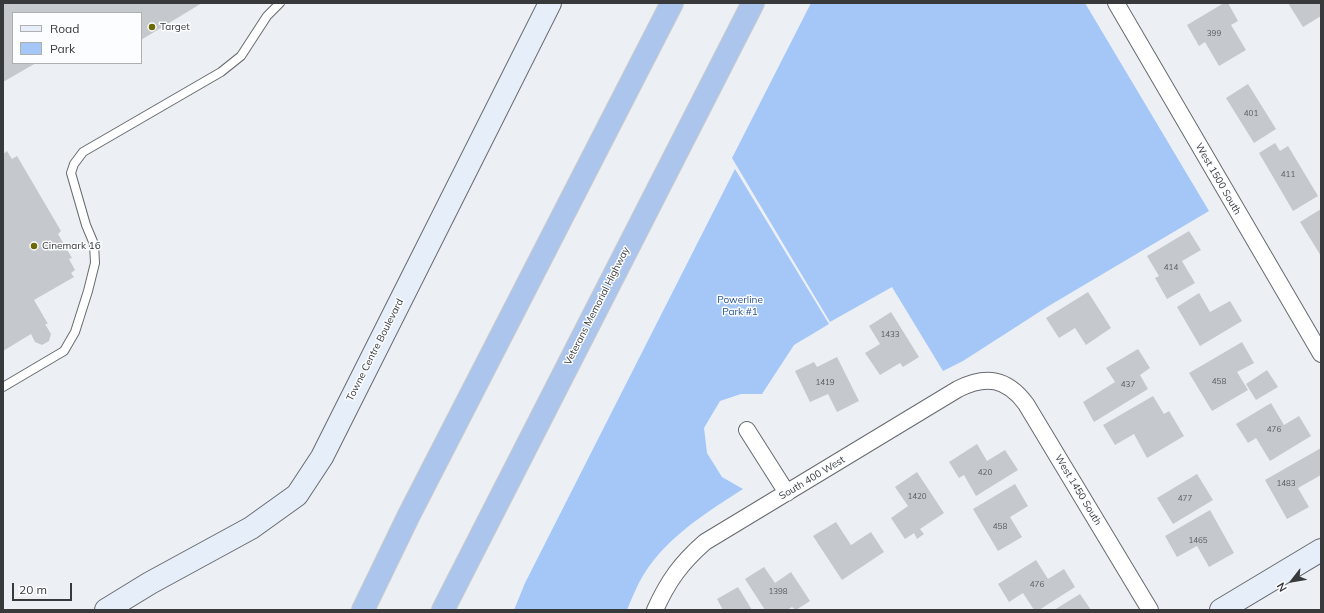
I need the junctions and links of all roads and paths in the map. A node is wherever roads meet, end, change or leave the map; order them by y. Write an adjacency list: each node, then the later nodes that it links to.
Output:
1 (280, 3): 8 (lane)
2 (550, 3): 12 (street, Towne Centre Boulevard)
3 (672, 3): 13 (highway)
4 (753, 3): 14 (highway, Veterans Memorial Highway)
5 (1116, 3): 6 (street, West 1500 South)
6 (1321, 354)
7 (995, 381): 10 (street, South 400 West); 16 (street, West 1450 South)
8 (3, 387)
9 (748, 430): 10 (street)
10 (787, 493): 15 (street, South 400 West)
11 (1321, 550): 17 (street)
12 (106, 610)
13 (363, 610)
14 (442, 610)
15 (655, 610)
16 (1150, 610)
17 (1221, 610)

